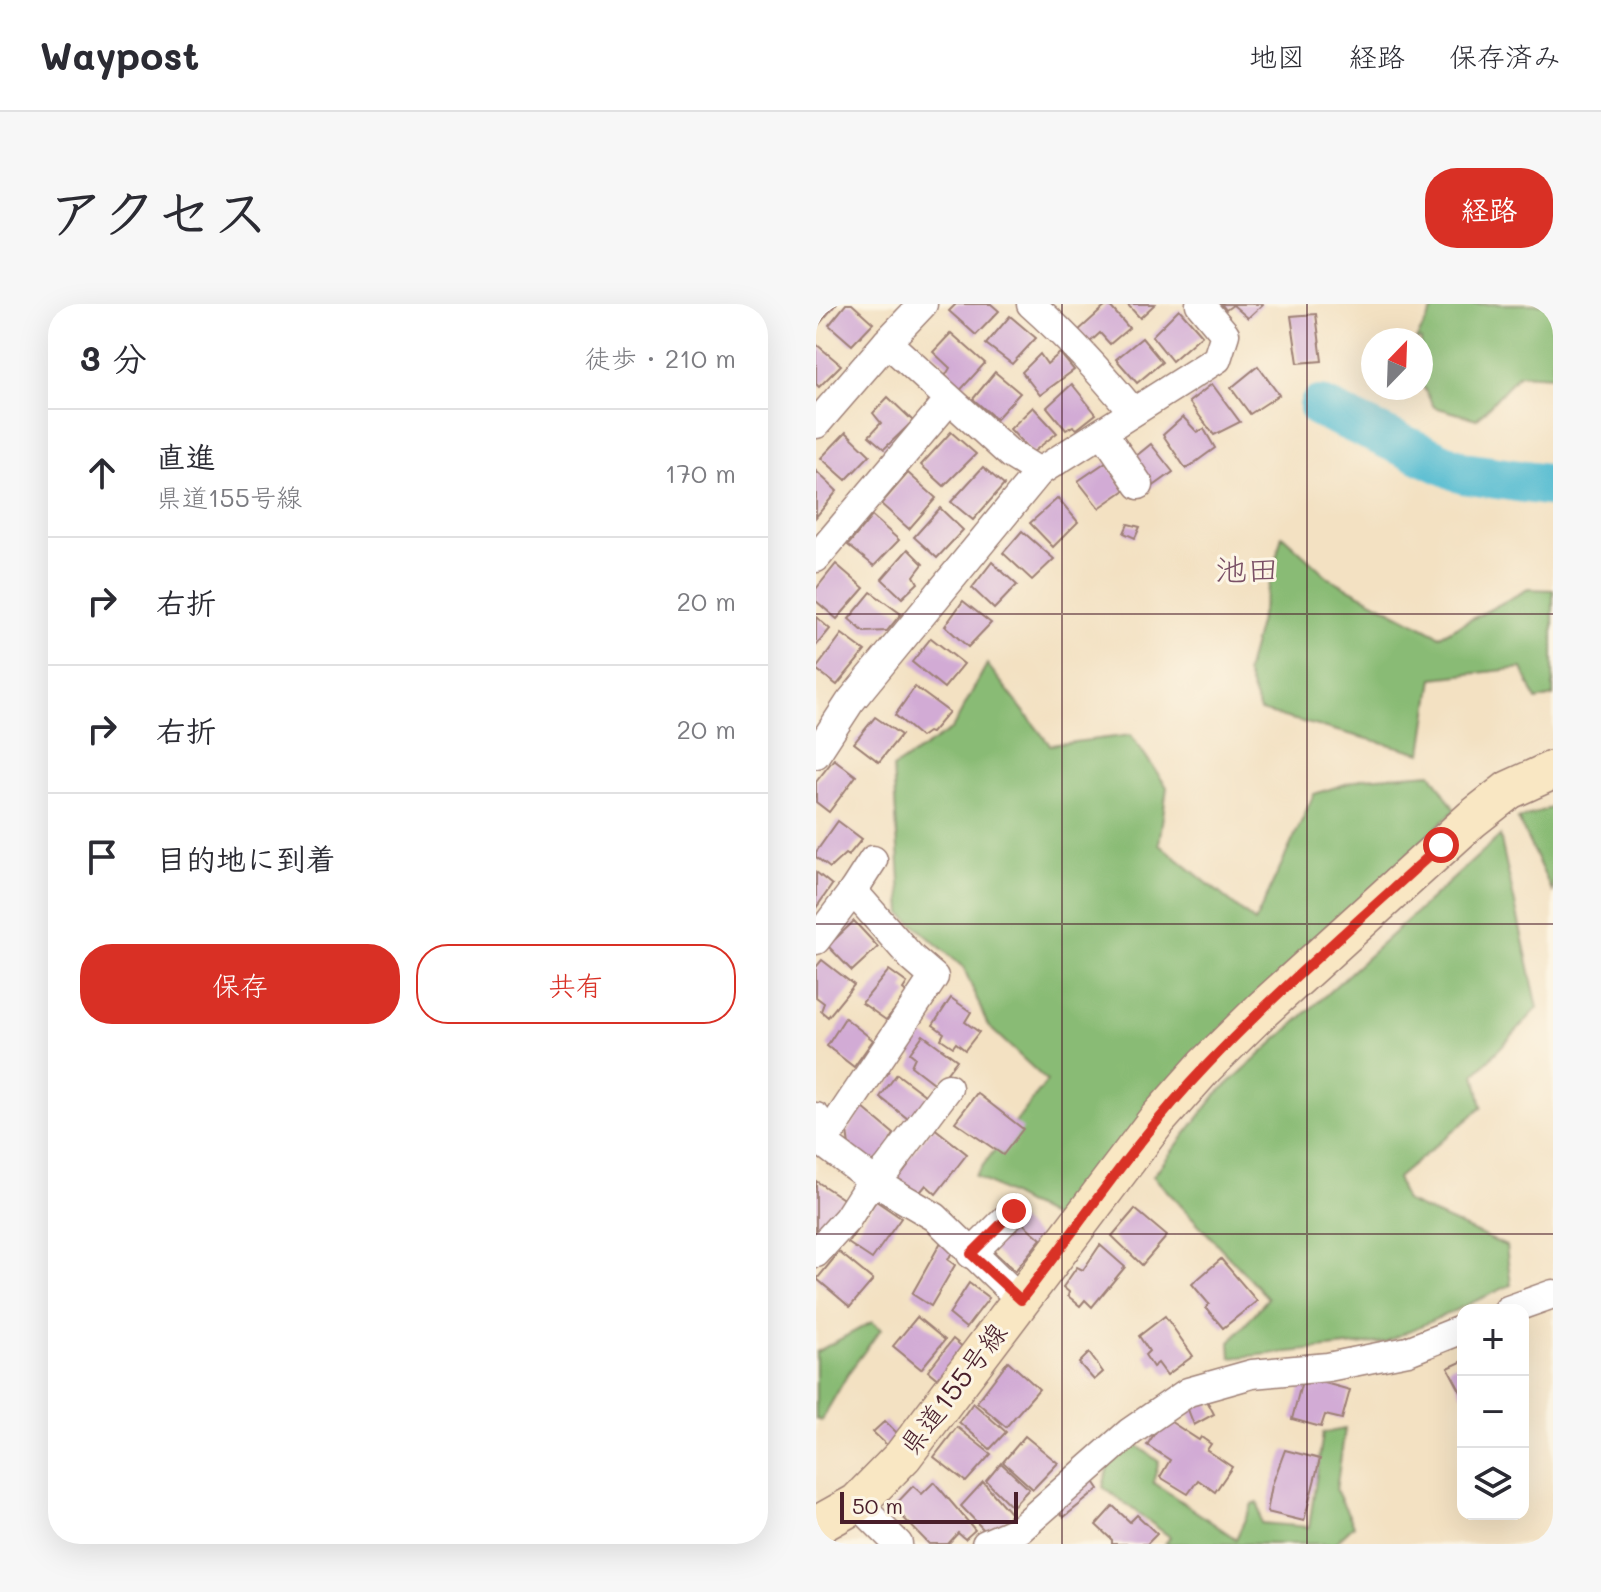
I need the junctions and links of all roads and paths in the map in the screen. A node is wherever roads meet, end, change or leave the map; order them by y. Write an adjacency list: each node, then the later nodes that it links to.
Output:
1 (923, 304): 4 (street)
2 (1031, 304): 6 (street)
3 (1200, 304): 6 (street)
4 (887, 342): 5 (street); 7 (street)
5 (949, 400): 9 (street); 11 (street)
6 (1133, 412): 8 (street)
7 (816, 424)
8 (1103, 432): 9 (street); 10 (street)
9 (1039, 472): 12 (street)
10 (1139, 485)
11 (816, 558)
12 (816, 754)
13 (1553, 770): 24 (main road, 県道155号線)
14 (873, 860): 15 (street)
15 (853, 891): 16 (street); 18 (street)
16 (818, 934)
17 (948, 1088): 19 (street)
18 (820, 1130): 19 (street)
19 (875, 1182): 21 (street); 22 (street)
20 (1014, 1211): 22 (street)
21 (816, 1253)
22 (971, 1254): 24 (street)
23 (1553, 1294): 25 (street)
24 (1021, 1300): 27 (main road, 県道155号線)
25 (1525, 1304)
26 (1457, 1331): 30 (street)
27 (857, 1503): 28 (main road, 県道155号線); 29 (street)
28 (816, 1526)
29 (898, 1544)
30 (986, 1544)

